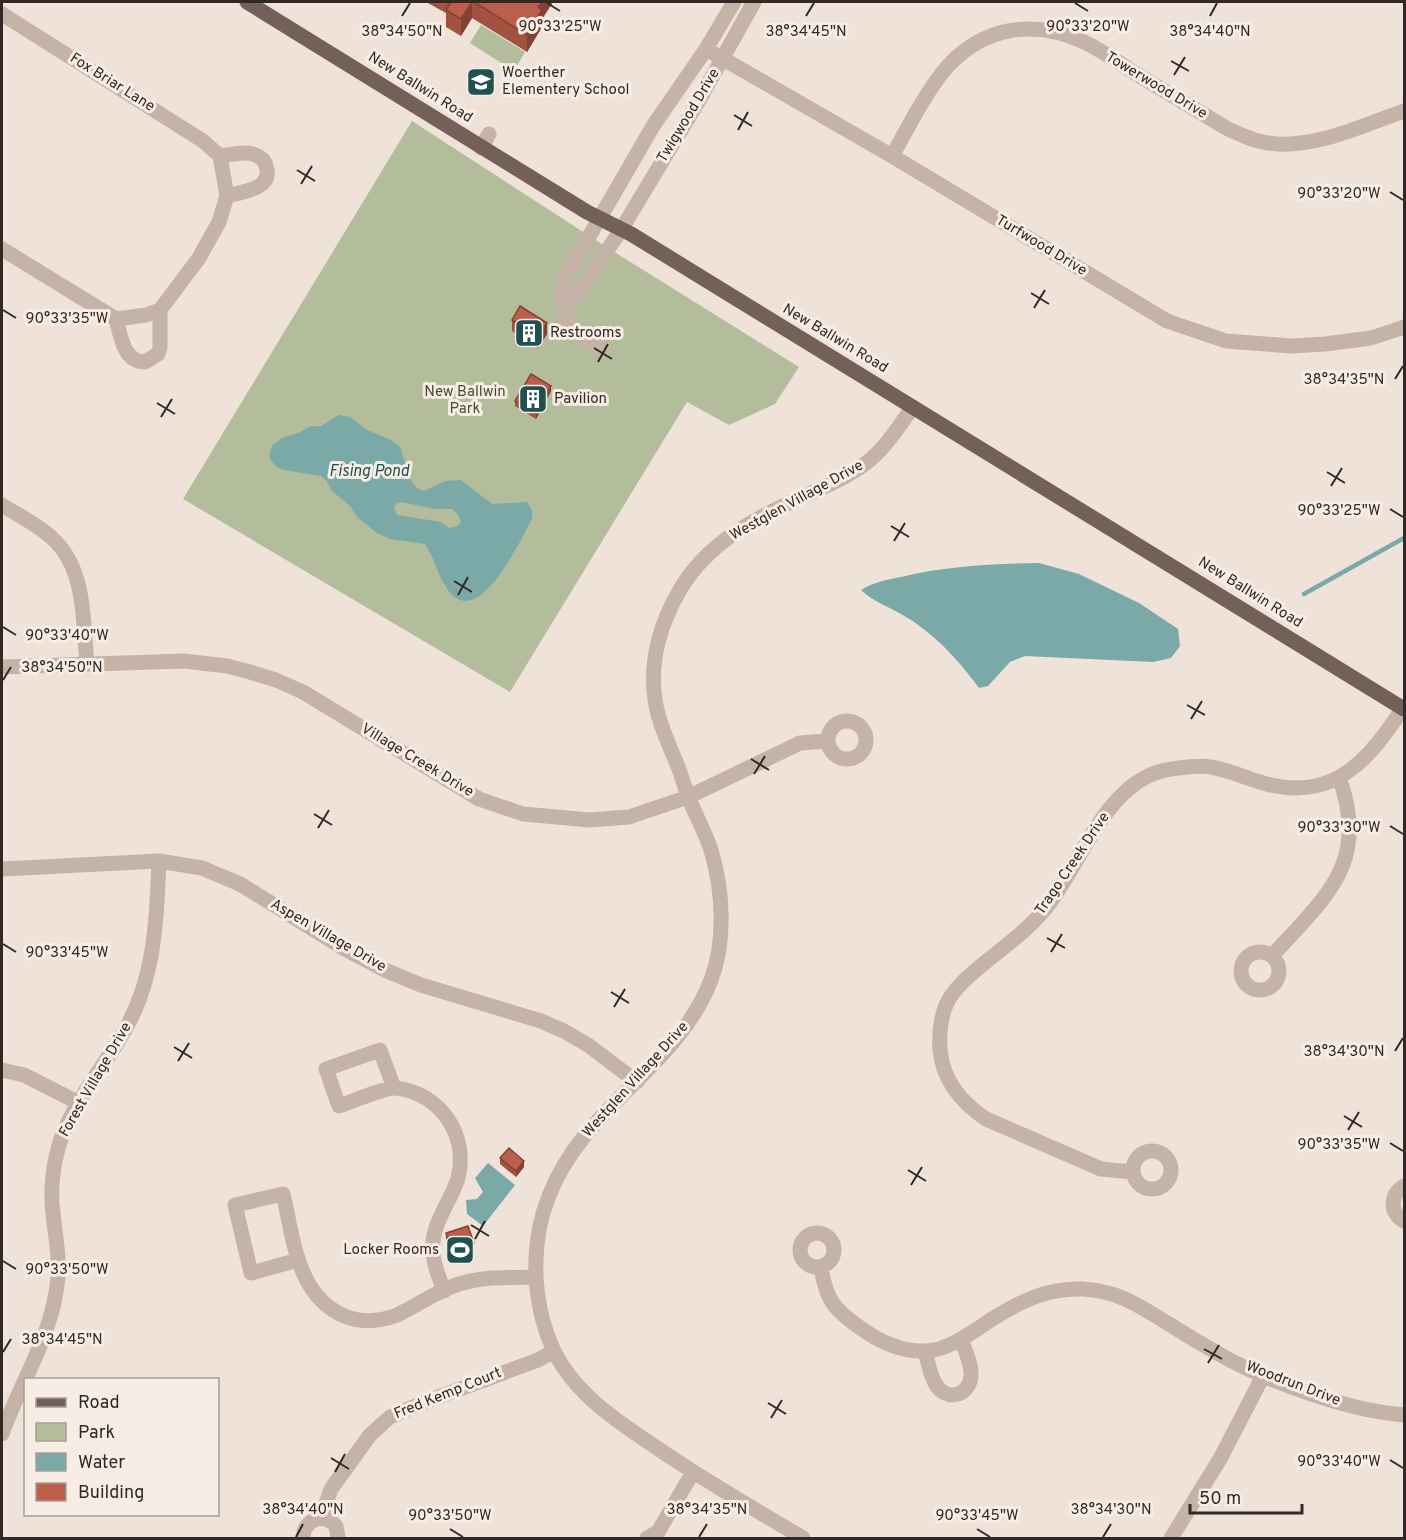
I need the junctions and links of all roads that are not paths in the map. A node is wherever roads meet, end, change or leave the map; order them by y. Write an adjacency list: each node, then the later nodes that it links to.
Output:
1 (247, 2): 9 (main road, New Ballwin Road)
2 (734, 2): 5 (street, Twigwood Drive)
3 (754, 2): 6 (street, Twigwood Drive)
4 (2, 14): 10 (street, Fox Briar Lane)
5 (706, 49): 6 (street, Turfwood Drive); 13 (street, Twigwood Drive)
6 (723, 59): 11 (street, Turfwood Drive); 14 (street, Twigwood Drive)
7 (1404, 111): 11 (street, Towerwood Drive)
8 (489, 134): 9 (street)
9 (481, 148): 13 (main road, New Ballwin Road)
10 (220, 156): 12 (street); 12 (street)
11 (892, 156): 19 (street, Turfwood Drive)
12 (227, 196): 16 (street)
13 (599, 217): 14 (main road, New Ballwin Road); 17 (street)
14 (621, 230): 17 (street); 21 (main road, New Ballwin Road)
15 (2, 249): 18 (street)
16 (160, 310): 18 (street); 18 (street)
17 (564, 315): 20 (street)
18 (116, 319)
19 (1404, 327)
20 (604, 350)
21 (913, 407): 25 (main road, New Ballwin Road); 28 (street, Westglen Village Drive)
22 (2, 505): 23 (street)
23 (87, 664): 24 (street, Village Creek Drive); 28 (street, Village Creek Drive)
24 (2, 667)
25 (1404, 709): 27 (street, Trago Creek Drive)
26 (828, 741): 28 (street, Village Creek Drive)
27 (1338, 777): 31 (street); 36 (street, Trago Creek Drive)
28 (688, 797): 33 (street, Westglen Village Drive)
29 (159, 861): 30 (street, Aspen Village Drive); 33 (street, Aspen Village Drive); 35 (street, Forest Village Drive)
30 (2, 869)
31 (1272, 956)
32 (2, 1070): 35 (street)
33 (637, 1082): 41 (street, Westglen Village Drive)
34 (394, 1088): 34 (street); 42 (street)
35 (79, 1103): 47 (street, Forest Village Drive)
36 (1132, 1172)
37 (1404, 1186): 38 (street)
38 (1404, 1221)
39 (298, 1260): 39 (street); 42 (street)
40 (821, 1267): 45 (street)
41 (536, 1277): 42 (street); 44 (street, Westglen Village Drive)
42 (444, 1291)
43 (962, 1340): 45 (street, Woodrun Drive); 45 (street); 46 (street, Woodrun Drive)
44 (554, 1351): 51 (street, Westglen Village Drive); 52 (street, Fred Kemp Court)
45 (925, 1352)
46 (1263, 1376): 49 (street, Woodrun Drive); 57 (street)
47 (27, 1378)
48 (24, 1385): 50 (street, Forest Village Drive)
49 (1404, 1415)
50 (2, 1434)
51 (693, 1472): 53 (street); 56 (street, Westglen Village Drive)
52 (321, 1518): 54 (street, Fred Kemp Court); 55 (street)
53 (657, 1536)
54 (303, 1539)
55 (338, 1539)
56 (803, 1539)
57 (1171, 1539)

